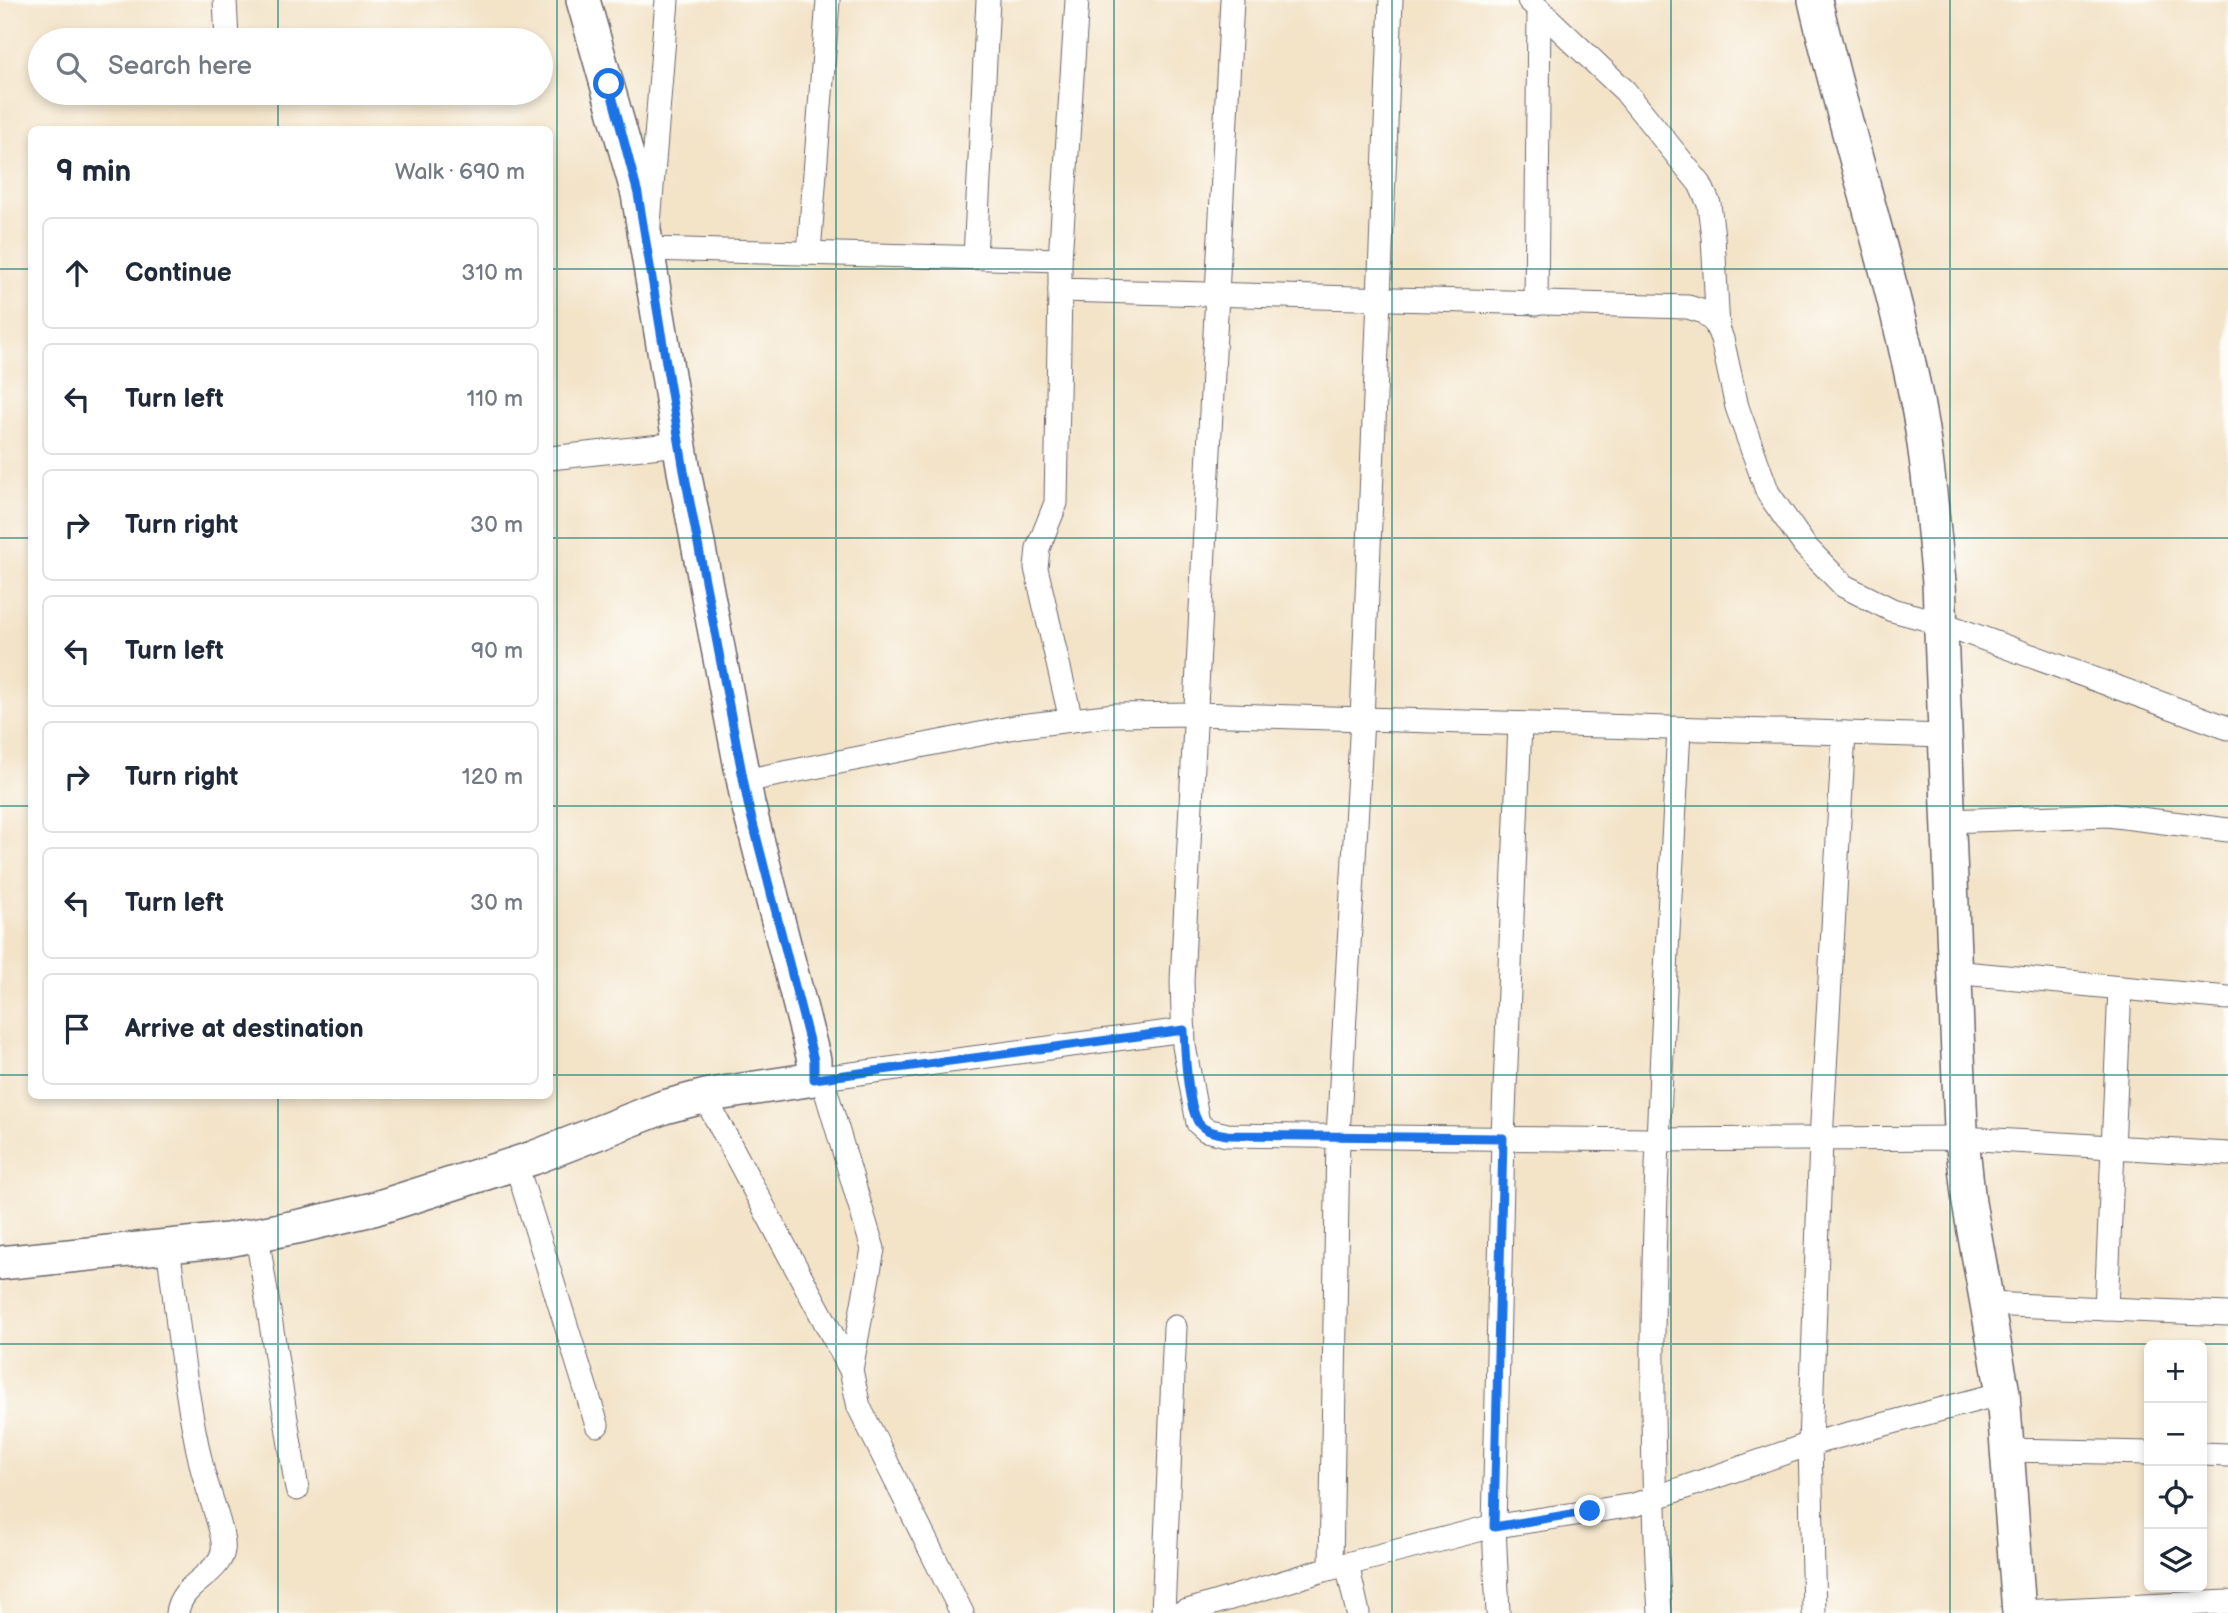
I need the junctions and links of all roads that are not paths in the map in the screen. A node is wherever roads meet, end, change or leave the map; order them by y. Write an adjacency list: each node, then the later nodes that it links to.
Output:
1 (225, 0): 11 (street)
2 (583, 0): 12 (street)
3 (667, 0): 12 (street)
4 (828, 0): 13 (street)
5 (988, 0): 14 (street)
6 (1077, 0): 15 (street)
7 (1233, 0): 17 (street)
8 (1391, 0): 18 (street)
9 (1815, 0): 23 (street)
10 (1534, 5): 19 (street); 20 (street)
11 (226, 28)
12 (647, 248): 13 (street); 21 (street)
13 (809, 253): 14 (street)
14 (975, 257): 15 (street)
15 (1060, 260): 16 (street)
16 (1060, 290): 17 (street); 25 (street)
17 (1217, 293): 18 (street); 24 (street)
18 (1380, 297): 19 (street); 26 (street)
19 (1536, 304): 20 (street)
20 (1718, 329): 23 (street)
21 (679, 444): 22 (street); 32 (street)
22 (553, 458)
23 (1941, 623): 28 (street); 31 (street)
24 (1195, 714): 25 (street); 26 (street); 38 (street)
25 (1071, 720): 32 (street)
26 (1362, 720): 27 (street); 41 (street)
27 (1520, 724): 29 (street); 42 (street)
28 (2228, 728)
29 (1679, 729): 30 (street); 44 (street)
30 (1844, 733): 31 (street); 45 (street)
31 (1945, 736): 33 (street)
32 (744, 781): 39 (street)
33 (1948, 821): 34 (street); 35 (street)
34 (2228, 830)
35 (1953, 972): 36 (street); 43 (street)
36 (2120, 988): 37 (street); 46 (street)
37 (2228, 998)
38 (1184, 1030): 39 (street); 41 (street)
39 (818, 1078): 40 (street); 56 (street)
40 (705, 1096): 48 (street); 56 (street)
41 (1338, 1136): 42 (street); 67 (street)
42 (1503, 1138): 44 (street); 66 (street)
43 (1962, 1138): 45 (street); 46 (street); 52 (street)
44 (1657, 1140): 45 (street); 65 (street)
45 (1821, 1140): 59 (street)
46 (2112, 1146): 47 (street); 53 (street)
47 (2228, 1154)
48 (516, 1164): 49 (street); 58 (street)
49 (257, 1235): 50 (street); 64 (street)
50 (168, 1247): 51 (street); 70 (street)
51 (0, 1263)
52 (1985, 1304): 53 (street); 57 (street)
53 (2106, 1310): 54 (street)
54 (2228, 1314)
55 (1175, 1327): 72 (street)
56 (851, 1370): 71 (street)
57 (2003, 1394): 59 (street); 60 (street)
58 (597, 1425)
59 (1810, 1444): 65 (street); 77 (street)
60 (2008, 1450): 61 (street); 69 (street)
61 (2144, 1453)
62 (2207, 1454): 63 (street)
63 (2228, 1455)
64 (297, 1489)
65 (1653, 1497): 66 (street); 76 (street)
66 (1494, 1527): 67 (street); 75 (street)
67 (1339, 1566): 73 (street); 74 (street)
68 (2228, 1602): 69 (street)
69 (2019, 1612)
70 (177, 1613)
71 (962, 1613)
72 (1163, 1613)
73 (1181, 1613)
74 (1358, 1613)
75 (1498, 1613)
76 (1660, 1613)
77 (1814, 1613)

